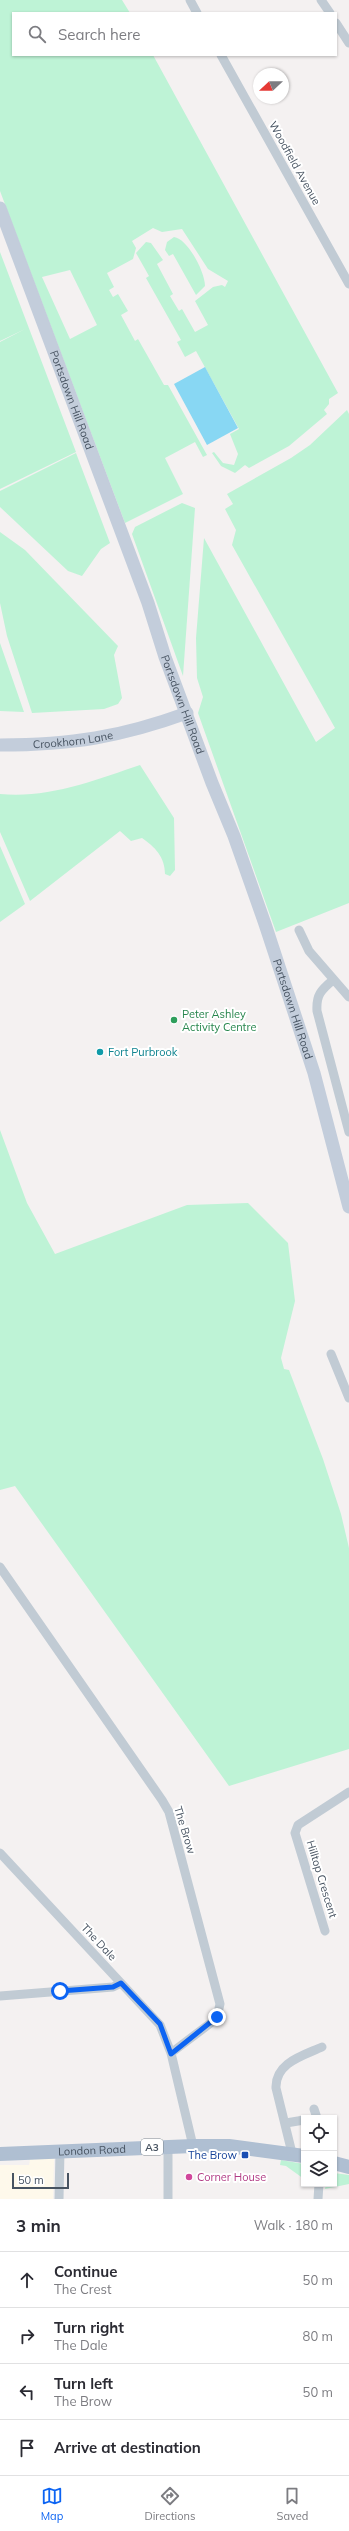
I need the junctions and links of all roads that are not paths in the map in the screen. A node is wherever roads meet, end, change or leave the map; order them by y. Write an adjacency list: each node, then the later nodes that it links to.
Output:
1 (190, 0): 3 (street)
2 (321, 0): 4 (street)
3 (196, 12)
4 (329, 12)
5 (337, 24): 6 (street)
6 (349, 43)
7 (221, 56): 9 (street, Woodfield Avenue)
8 (0, 208): 10 (main road, Portsdown Hill Road)
9 (349, 284)
10 (187, 713): 11 (main road, Crookhorn Lane); 16 (main road, Portsdown Hill Road)
11 (0, 745)
12 (299, 930): 13 (street)
13 (333, 980): 14 (street); 15 (street)
14 (349, 997)
15 (349, 1132)
16 (349, 1207)
17 (331, 1354): 18 (street)
18 (349, 1398)
19 (0, 1567): 26 (street, The Brow)
20 (349, 1792): 22 (street, Hilltop Crescent)
21 (0, 1853): 23 (street, The Dale)
22 (325, 1931)
23 (121, 1983): 24 (street); 26 (street, The Dale)
24 (0, 1996)
25 (322, 2047): 28 (street)
26 (171, 2054): 29 (street)
27 (301, 2120): 28 (street)
28 (286, 2123): 33 (street)
29 (193, 2146): 30 (main road, London Road / A3); 33 (main road, London Road / A3)
30 (168, 2147): 31 (main road, London Road / A3); 38 (street)
31 (60, 2151): 32 (main road, London Road / A3); 37 (street)
32 (0, 2154)
33 (298, 2155)
34 (337, 2164): 35 (main road)
35 (349, 2167)
36 (319, 2187): 39 (street)
37 (59, 2199)
38 (168, 2199)
39 (318, 2199)

